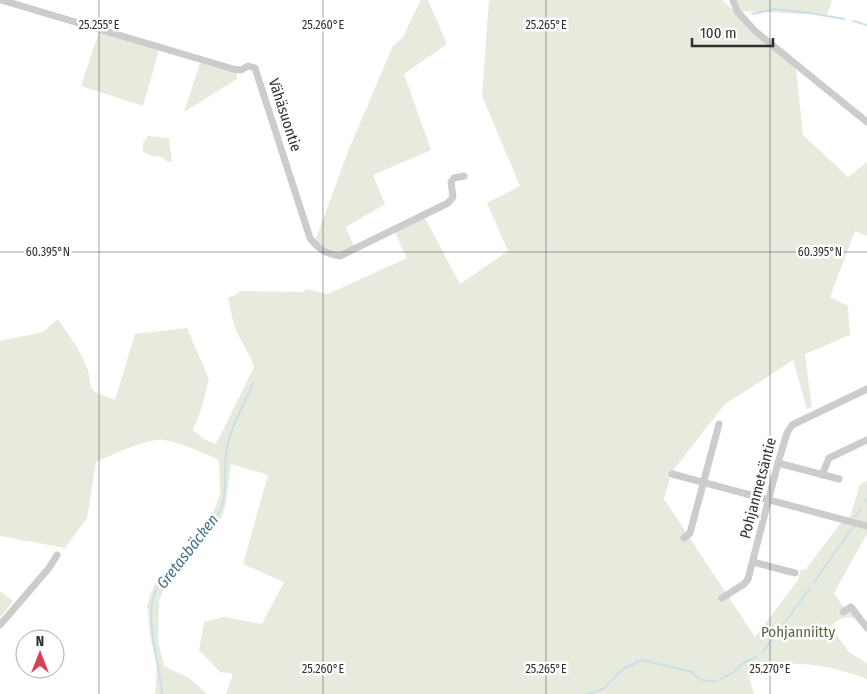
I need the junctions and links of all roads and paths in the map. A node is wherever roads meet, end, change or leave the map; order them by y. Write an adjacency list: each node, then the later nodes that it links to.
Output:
1 (2, 0): 4 (street, Vähäsuontie)
2 (733, 0): 3 (street)
3 (867, 122)
4 (464, 176)
5 (867, 389): 8 (street, Pohjanmetsäntie)
6 (719, 424): 12 (street)
7 (867, 440): 10 (street)
8 (778, 463): 10 (street); 13 (street, Pohjanmetsäntie)
9 (672, 474): 12 (street)
10 (822, 475): 11 (street)
11 (839, 479)
12 (703, 482): 13 (street); 15 (street)
13 (770, 500): 14 (street); 17 (street, Pohjanmetsäntie)
14 (867, 526)
15 (684, 538)
16 (57, 555): 21 (street)
17 (753, 562): 18 (street); 19 (street, Pohjanmetsäntie)
18 (795, 573)
19 (722, 598)
20 (844, 612): 22 (street)
21 (0, 625)
22 (867, 628)

